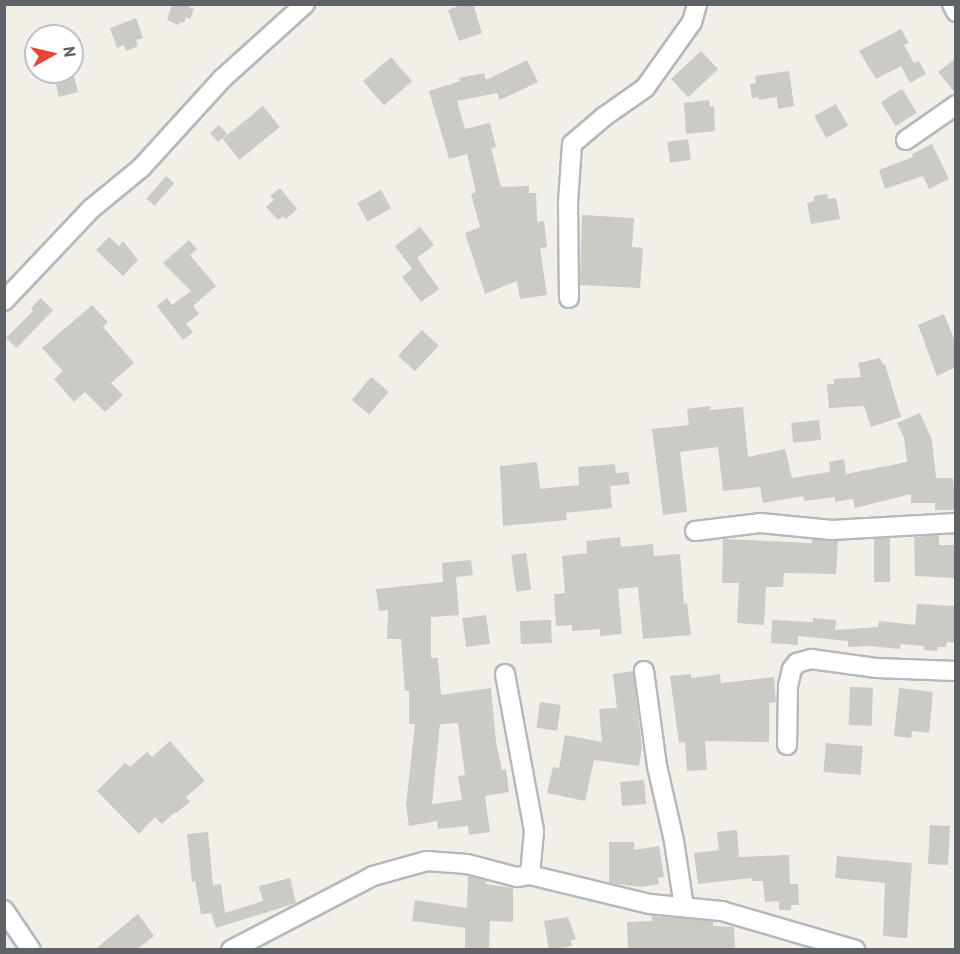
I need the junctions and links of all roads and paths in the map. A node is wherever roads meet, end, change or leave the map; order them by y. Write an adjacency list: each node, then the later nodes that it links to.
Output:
1 (305, 4): 8 (street)
2 (697, 4): 7 (street)
3 (952, 4): 4 (street)
4 (956, 12)
5 (956, 105): 6 (street)
6 (906, 141)
7 (569, 298)
8 (4, 302)
9 (956, 523): 10 (street)
10 (695, 531)
11 (644, 671): 16 (street)
12 (956, 671): 14 (street)
13 (505, 674): 15 (street)
14 (787, 745)
15 (530, 875): 16 (street); 20 (street)
16 (684, 907): 18 (street)
17 (4, 910): 19 (street)
18 (814, 944): 21 (street)
19 (32, 950)
20 (231, 950)
21 (855, 950)

